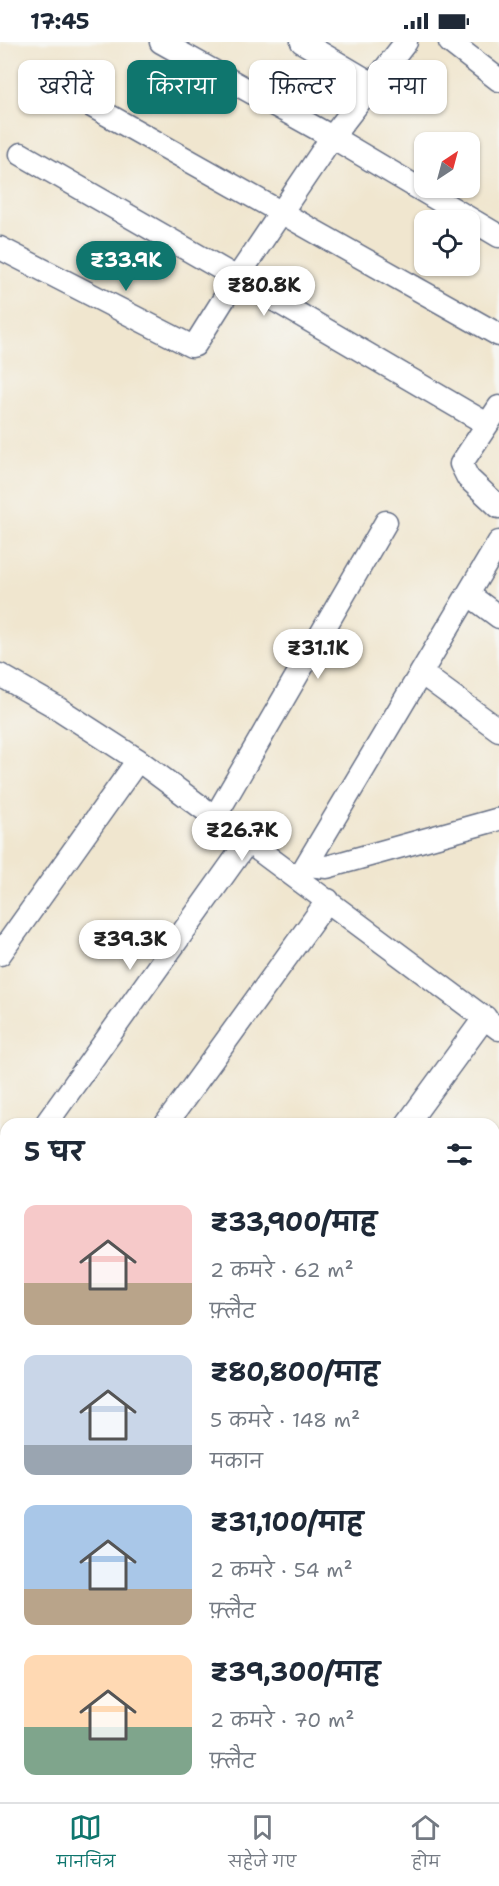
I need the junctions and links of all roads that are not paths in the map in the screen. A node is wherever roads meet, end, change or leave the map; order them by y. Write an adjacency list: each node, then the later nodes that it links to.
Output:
1 (161, 42): 10 (street)
2 (302, 42): 7 (street)
3 (406, 42): 5 (street)
4 (450, 42): 6 (street)
5 (392, 60)
6 (499, 80)
7 (368, 81)
8 (368, 90): 10 (street)
9 (106, 114): 12 (street)
10 (332, 137): 12 (street); 13 (street)
11 (21, 154): 15 (street)
12 (281, 213): 15 (street); 16 (street)
13 (499, 236)
14 (0, 248): 15 (street)
15 (237, 278): 17 (street)
16 (499, 335)
17 (493, 416): 18 (street)
18 (499, 507)
19 (386, 522): 27 (street)
20 (499, 542): 21 (street)
21 (468, 594): 22 (street); 23 (street)
22 (499, 617)
23 (421, 672): 25 (street); 30 (street)
24 (0, 675): 26 (street)
25 (499, 730)
26 (138, 760): 27 (street); 32 (street)
27 (215, 817): 29 (street)
28 (499, 819): 30 (street)
29 (248, 841): 30 (street); 34 (street)
30 (302, 872): 31 (street)
31 (328, 900): 33 (street); 35 (street)
32 (0, 954)
33 (492, 1023): 36 (street)
34 (50, 1118)
35 (170, 1118)
36 (412, 1118)

